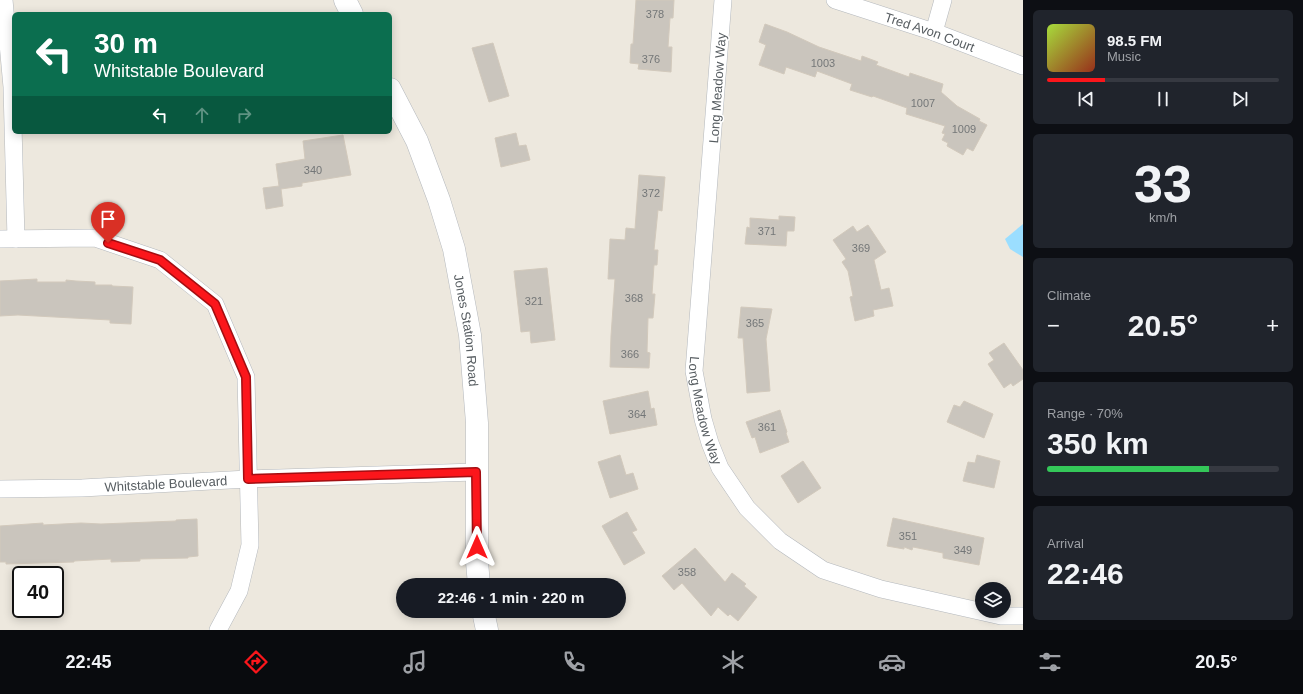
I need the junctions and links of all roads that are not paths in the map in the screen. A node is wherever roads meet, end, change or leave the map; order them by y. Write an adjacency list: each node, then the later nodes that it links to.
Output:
1 (4, 0): 10 (street)
2 (345, 0): 6 (street)
3 (724, 0): 15 (street, Long Meadow Way)
4 (835, 0): 7 (street, Tred Avon Court)
5 (943, 0): 7 (street)
6 (351, 12)
7 (934, 32): 8 (street, Tred Avon Court)
8 (1023, 66)
9 (392, 93): 11 (street, Jones Station Road)
10 (8, 239): 12 (street)
11 (476, 472): 12 (street, Whitstable Boulevard); 14 (street, Jones Station Road)
12 (248, 479): 13 (street, Whitstable Boulevard); 17 (street)
13 (0, 489)
14 (478, 578)
15 (1023, 616)
16 (484, 618): 18 (street)
17 (218, 630)
18 (487, 630)

